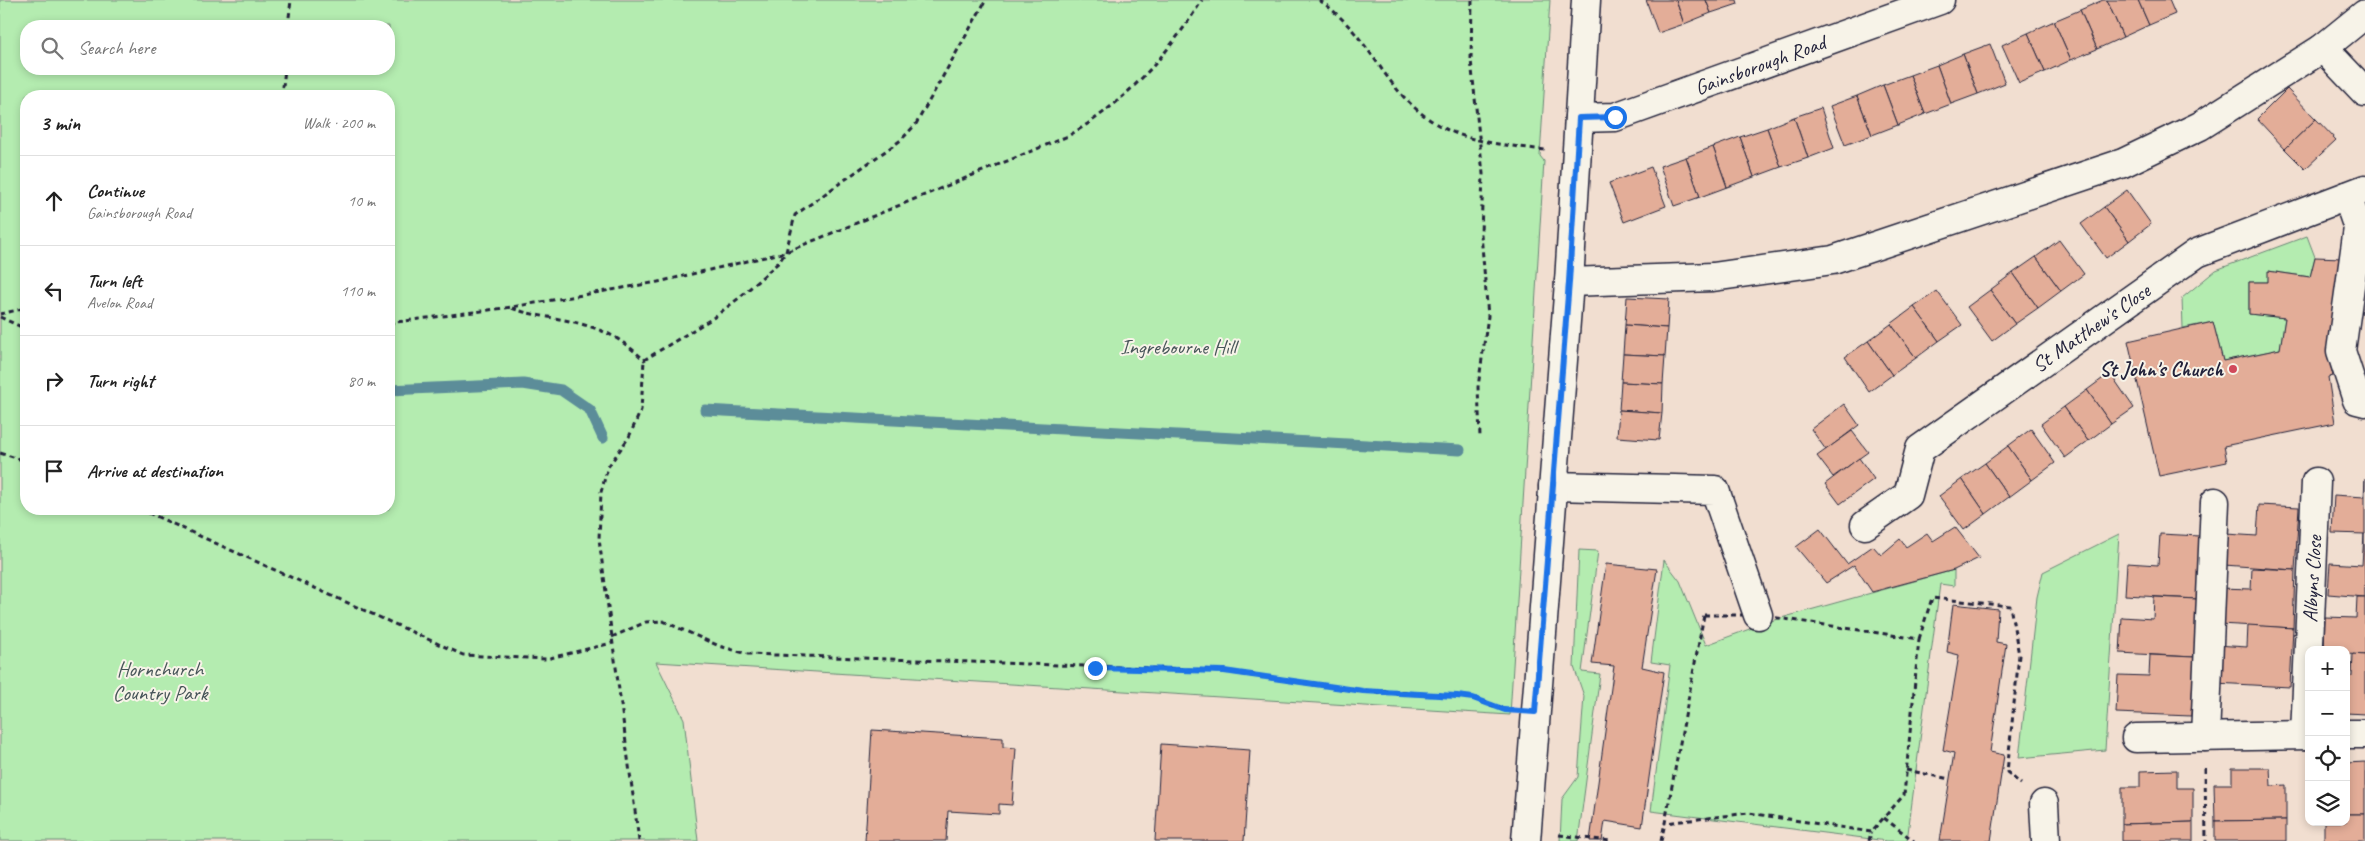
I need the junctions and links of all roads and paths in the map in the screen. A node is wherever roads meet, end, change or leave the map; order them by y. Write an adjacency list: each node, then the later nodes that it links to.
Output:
1 (290, 0): 9 (path)
2 (986, 0): 18 (path)
3 (1202, 0): 18 (path)
4 (1320, 0): 15 (path)
5 (1472, 0): 15 (path)
6 (1586, 0): 14 (street)
7 (1940, 0): 14 (street, Gainsborough Road)
8 (2365, 14): 10 (street)
9 (288, 20)
10 (2323, 48): 13 (street); 19 (street)
11 (284, 75): 12 (path)
12 (283, 90)
13 (2365, 92)
14 (1579, 118): 16 (street)
15 (1480, 141): 16 (path); 27 (path)
16 (1575, 153): 19 (street)
17 (2356, 192): 26 (street); 34 (street, St Matthew's Close)
18 (786, 252): 21 (path); 25 (path)
19 (1569, 282): 31 (street)
20 (20, 308): 22 (path)
21 (512, 308): 23 (path); 25 (path)
22 (0, 315): 24 (path)
23 (395, 322)
24 (20, 326)
25 (644, 360): 36 (path)
26 (2365, 402)
27 (1480, 437)
28 (0, 453): 29 (path)
29 (20, 459)
30 (2316, 482): 39 (street, Albyns Close)
31 (1553, 486): 35 (street); 40 (street)
32 (2215, 502): 44 (street)
33 (153, 515): 38 (path)
34 (1865, 526)
35 (1758, 615): 37 (path); 50 (path)
36 (612, 637): 38 (path); 40 (path)
37 (1919, 639): 46 (path); 48 (path)
38 (612, 643): 53 (path)
39 (2309, 691)
40 (1535, 712): 52 (street)
41 (2350, 734): 42 (street)
42 (2365, 734)
43 (2305, 735): 44 (street, Albyns Close)
44 (2205, 737): 45 (street, Albyns Close); 59 (path)
45 (2136, 738)
46 (1906, 770): 47 (path); 49 (path)
47 (1950, 779)
48 (2044, 804): 58 (street)
49 (1884, 818): 51 (path); 57 (path)
50 (1665, 823): 51 (path); 55 (path)
51 (1870, 832): 56 (path)
52 (1526, 836): 54 (path)
53 (639, 841)
54 (1610, 841)
55 (1661, 841)
56 (1869, 841)
57 (1914, 841)
58 (2046, 841)
59 (2206, 841)

